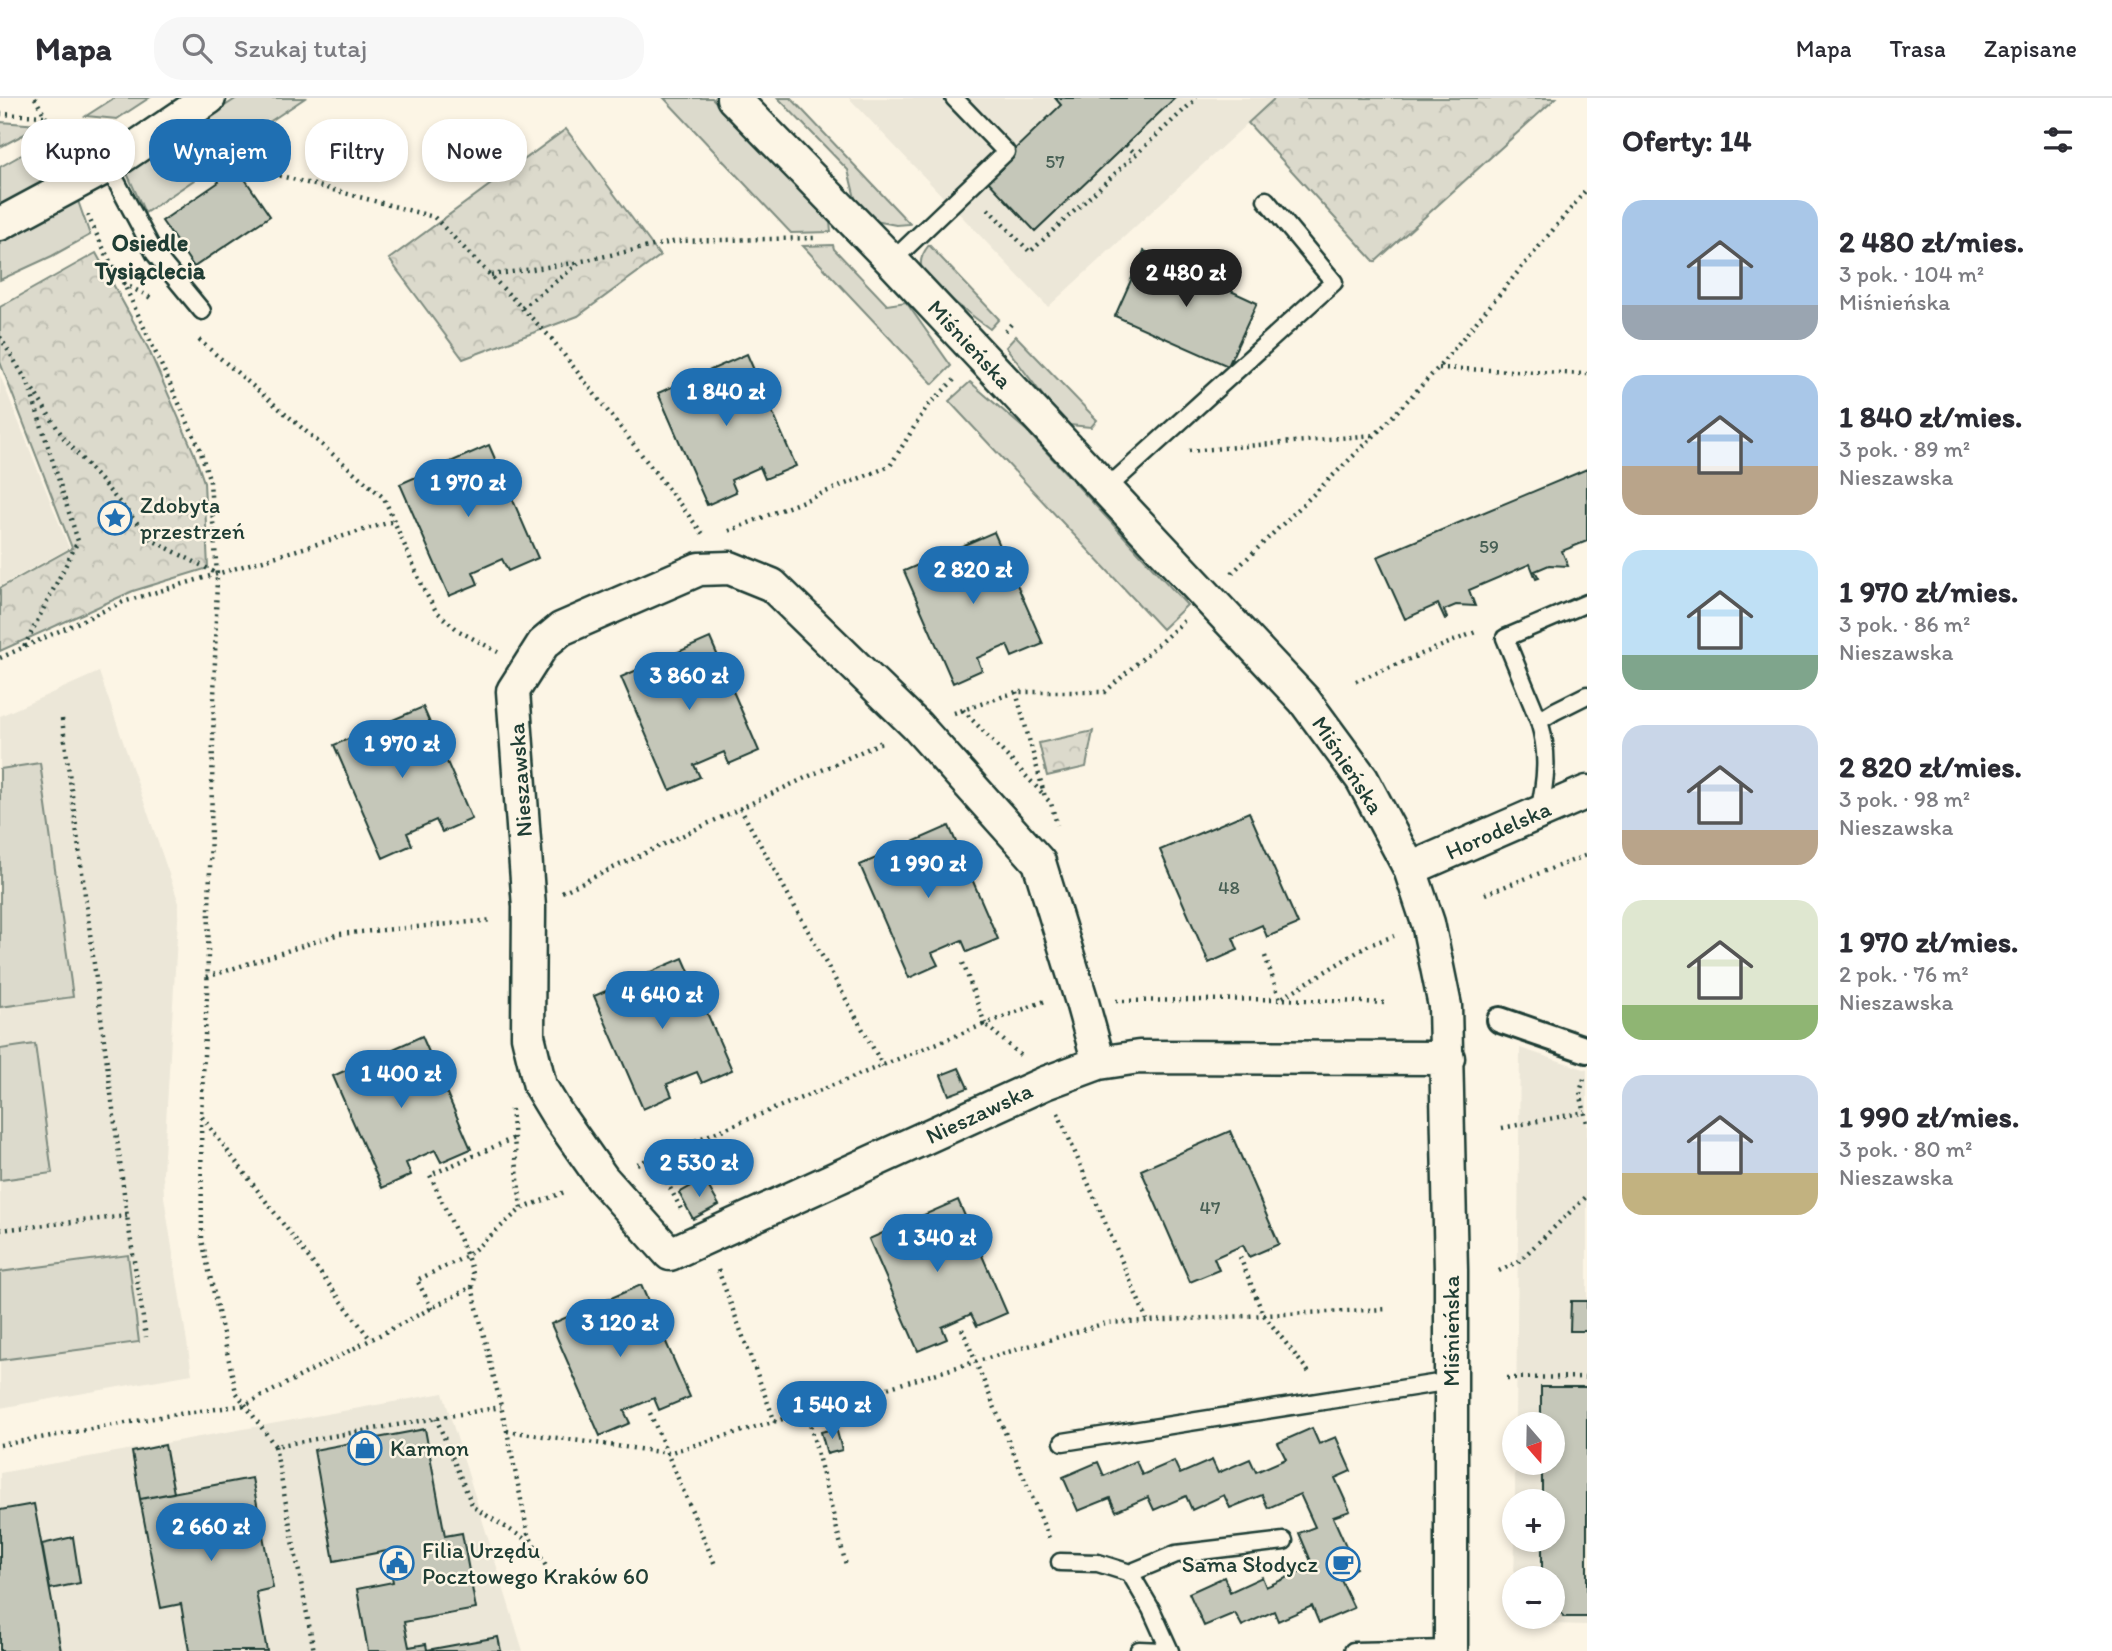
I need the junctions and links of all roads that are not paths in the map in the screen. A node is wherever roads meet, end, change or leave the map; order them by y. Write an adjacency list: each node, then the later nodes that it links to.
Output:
1 (209, 98): 4 (street)
2 (733, 98): 9 (street, Miśnieńska)
3 (954, 98): 9 (lane)
4 (135, 148)
5 (79, 182): 8 (street)
6 (117, 182): 10 (lane)
7 (1266, 200): 11 (lane)
8 (0, 224)
9 (892, 261): 11 (street, Miśnieńska)
10 (202, 311)
11 (1106, 489): 17 (street, Miśnieńska)
12 (1587, 603): 14 (lane)
13 (1587, 695): 14 (lane)
14 (1539, 721): 16 (lane)
15 (1587, 792): 16 (street, Horodelska)
16 (1539, 812): 17 (street, Horodelska)
17 (1410, 869): 20 (street, Miśnieńska)
18 (1500, 1020): 19 (street)
19 (1587, 1051)
20 (1448, 1058): 21 (street, Nieszawska); 22 (street, Miśnieńska)
21 (1098, 1063): 21 (street, Nieszawska)
22 (1451, 1381): 23 (lane); 28 (street, Miśnieńska)
23 (1063, 1442)
24 (1284, 1541): 26 (lane)
25 (1060, 1562): 26 (lane)
26 (1130, 1573): 30 (lane)
27 (1139, 1650): 29 (lane)
28 (1451, 1650): 31 (lane)
29 (1163, 1651)
30 (1170, 1651)
31 (1353, 1651)

